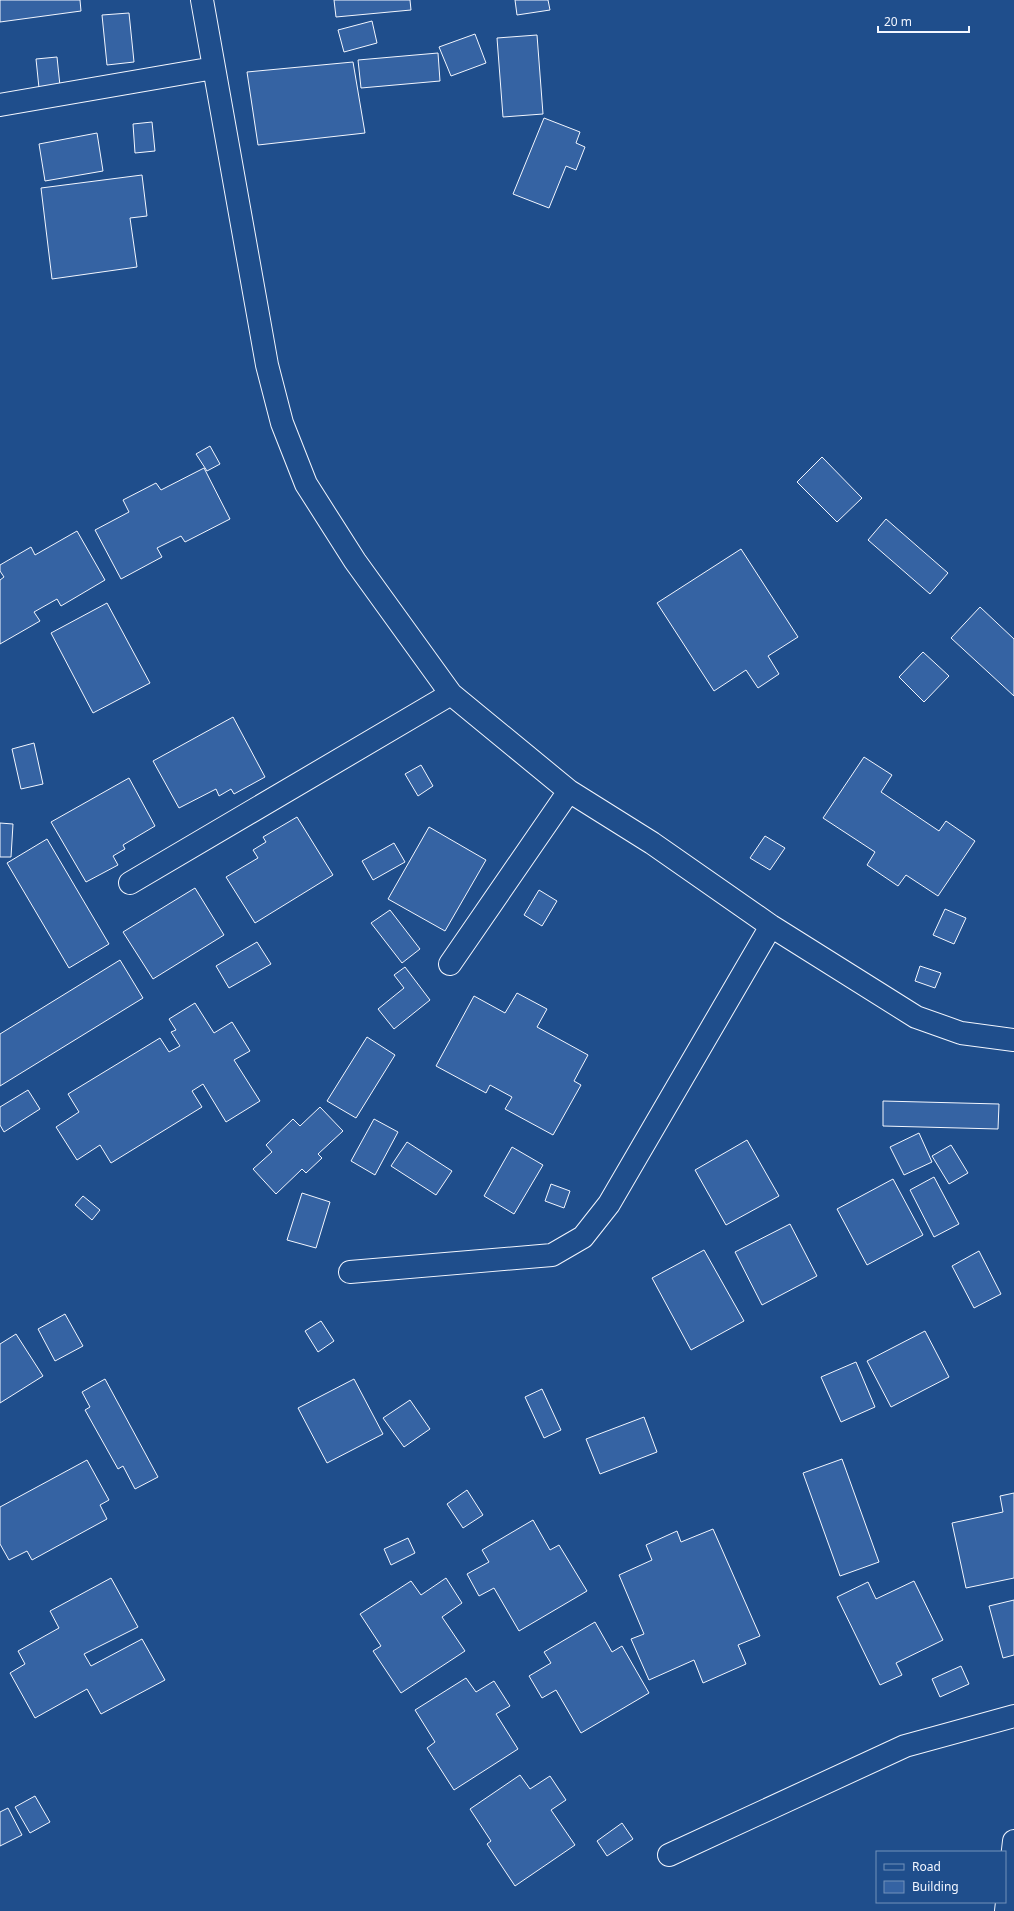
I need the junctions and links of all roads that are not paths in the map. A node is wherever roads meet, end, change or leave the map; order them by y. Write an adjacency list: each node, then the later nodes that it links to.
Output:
1 (202, 0): 2 (street)
2 (214, 68): 3 (street); 4 (street)
3 (0, 105)
4 (451, 694): 5 (street); 6 (street)
5 (569, 791): 7 (street); 8 (street)
6 (130, 883)
7 (771, 926): 9 (street); 10 (street)
8 (450, 964)
9 (1014, 1040)
10 (350, 1272)
11 (1014, 1716): 13 (street)
12 (1014, 1841): 14 (street)
13 (669, 1855)
14 (1006, 1911)

